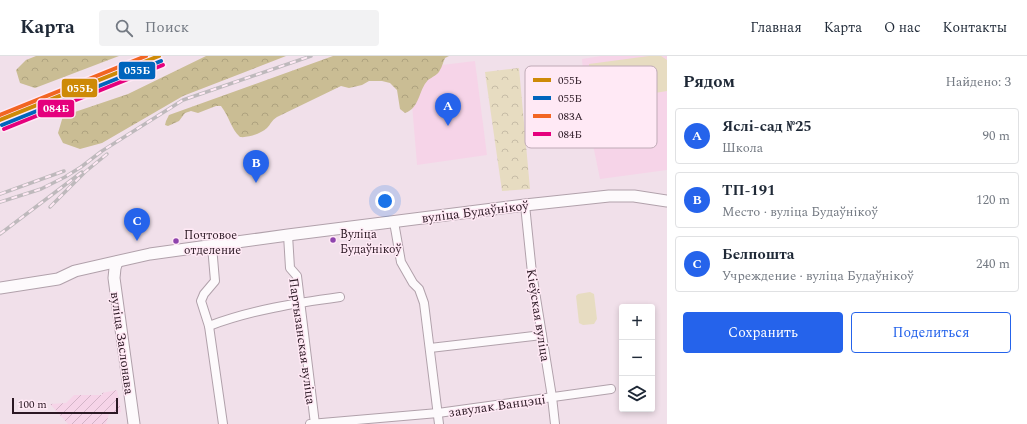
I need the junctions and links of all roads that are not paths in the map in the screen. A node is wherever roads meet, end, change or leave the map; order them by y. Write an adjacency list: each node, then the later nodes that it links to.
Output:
1 (667, 201): 2 (main road, вуліца Будаўнікоў)
2 (525, 205): 3 (main road, вуліца Будаўнікоў); 11 (street, Кіеўская вуліца)
3 (394, 222): 4 (main road, вуліца Будаўнікоў); 12 (street)
4 (288, 235): 5 (main road, вуліца Будаўнікоў); 9 (street, Партызанская вуліца)
5 (212, 246): 6 (main road, вуліца Будаўнікоў); 10 (street)
6 (117, 262): 7 (main road, вуліца Будаўнікоў); 16 (main road, вуліца Заслонава)
7 (0, 288)
8 (340, 297): 9 (street)
9 (300, 302): 10 (street); 18 (street, Партызанская вуліца)
10 (209, 326): 17 (street)
11 (542, 335): 12 (street); 14 (street, Кіеўская вуліца)
12 (430, 348): 15 (street)
13 (611, 388): 14 (street, завулак Ванцэці)
14 (552, 398): 15 (street, завулак Ванцэці); 20 (street, Кіеўская вуліца)
15 (438, 412): 18 (street, завулак Ванцэці); 19 (street)
16 (134, 424)
17 (223, 424)
18 (313, 424)
19 (439, 424)
20 (555, 424)

